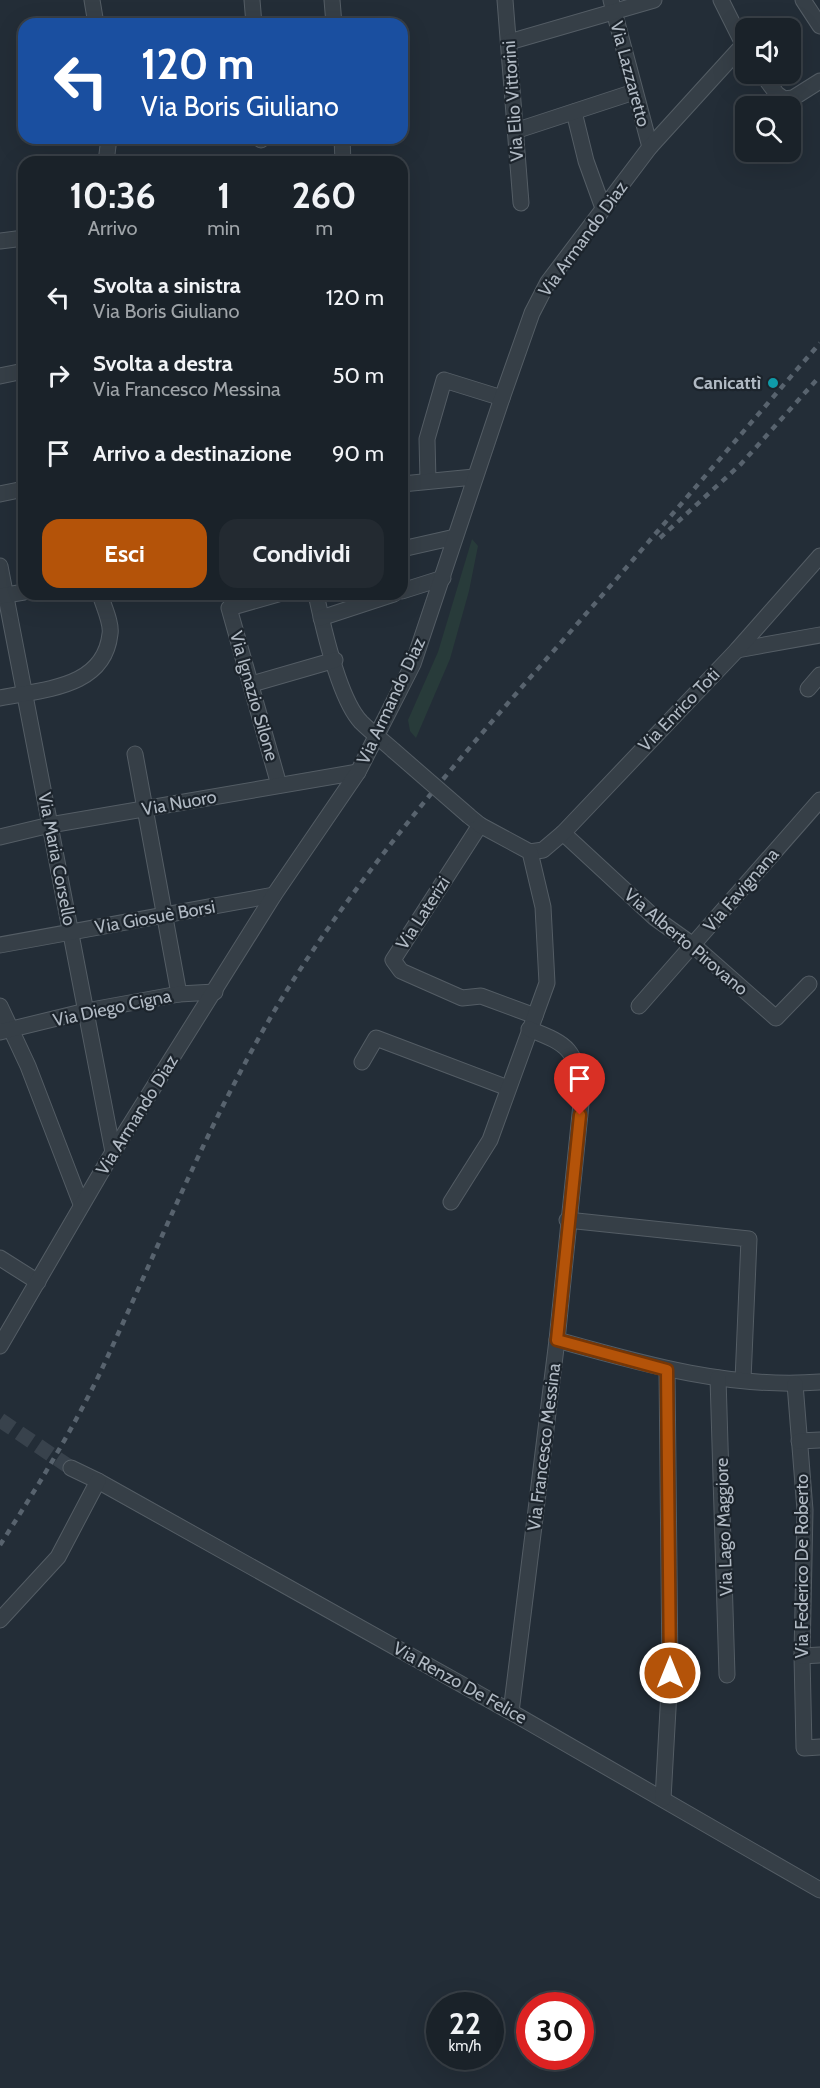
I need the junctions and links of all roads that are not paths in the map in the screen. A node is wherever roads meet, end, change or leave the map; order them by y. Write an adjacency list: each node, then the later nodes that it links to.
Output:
1 (92, 0): 9 (street)
2 (252, 0): 10 (street)
3 (332, 0): 11 (street)
4 (505, 0): 14 (street, Via Elio Vittorini)
5 (654, 0): 8 (street)
6 (721, 0): 13 (street)
7 (803, 0): 12 (street)
8 (613, 6): 14 (street); 18 (street, Via Lazzaretto)
9 (95, 18)
10 (254, 18)
11 (334, 18)
12 (820, 26)
13 (735, 29)
14 (509, 42): 20 (street, Via Elio Vittorini)
15 (735, 57): 21 (street, Via Armando Diaz)
16 (820, 81): 17 (street)
17 (770, 84)
18 (634, 92): 19 (street); 21 (street, Via Lazzaretto)
19 (574, 112): 20 (street); 23 (street)
20 (515, 131): 22 (street, Via Elio Vittorini)
21 (650, 147): 23 (street, Via Armando Diaz)
22 (521, 203)
23 (603, 208): 28 (street, Via Armando Diaz)
24 (18, 239): 25 (street)
25 (0, 241)
26 (18, 373): 27 (street)
27 (0, 376)
28 (502, 398): 29 (street, Via Armando Diaz); 30 (street)
29 (474, 477): 30 (street); 34 (street, Via Armando Diaz)
30 (428, 481): 31 (street)
31 (408, 483)
32 (18, 490): 33 (street)
33 (0, 494)
34 (455, 537): 35 (street); 38 (street, Via Armando Diaz)
35 (408, 548)
36 (820, 556): 48 (street, Via Enrico Toti)
37 (0, 566): 41 (street, Via Maria Corsello)
38 (443, 578): 39 (street); 55 (street, Via Armando Diaz)
39 (408, 589)
40 (18, 593): 41 (street)
41 (3, 595): 53 (street, Via Maria Corsello)
42 (102, 600): 53 (street)
43 (257, 600): 51 (street, Via Ignazio Silone)
44 (317, 600): 46 (street)
45 (376, 600): 46 (street)
46 (321, 618): 49 (street)
47 (820, 635): 48 (street)
48 (737, 650): 63 (street, Via Enrico Toti)
49 (334, 660): 51 (street); 55 (street)
50 (820, 675): 52 (street)
51 (252, 684): 58 (street, Via Ignazio Silone)
52 (808, 689)
53 (24, 693): 54 (street); 62 (street, Via Maria Corsello)
54 (0, 698)
55 (376, 735): 57 (street, Via Armando Diaz); 61 (street, bridge)
56 (135, 754): 60 (street)
57 (358, 772): 58 (street, Via Nuoro); 66 (street, Via Armando Diaz)
58 (279, 785): 60 (street, Via Nuoro)
59 (820, 800): 70 (street, Via Favignana)
60 (146, 808): 62 (street, Via Nuoro); 67 (street)
61 (474, 821): 65 (street); 77 (street, Via Laterizi)
62 (50, 825): 64 (street, Via Nuoro); 68 (street, Via Maria Corsello)
63 (562, 832): 65 (street, Via Enrico Toti); 70 (street, Via Alberto Pirovano)
64 (0, 837)
65 (530, 852): 77 (street)
66 (274, 895): 67 (street, Via Giosuè Borsi); 72 (street, Via Armando Diaz)
67 (165, 915): 68 (street, Via Giosuè Borsi); 73 (street)
68 (71, 932): 69 (street, Via Giosuè Borsi); 76 (street, Via Maria Corsello)
69 (0, 945)
70 (693, 945): 71 (street, Via Alberto Pirovano); 75 (street, Via Favignana)
71 (809, 984)
72 (215, 992): 73 (street, Via Diego Cigna); 81 (street, Via Armando Diaz)
73 (180, 994): 76 (street, Via Diego Cigna)
74 (0, 1006): 78 (street)
75 (639, 1006)
76 (86, 1011): 78 (street, Via Diego Cigna); 81 (street, Via Maria Corsello)
77 (532, 1023): 80 (street); 84 (street, Via Francesco Messina)
78 (5, 1031): 83 (street)
79 (362, 1062): 80 (street)
80 (508, 1088): 82 (street)
81 (113, 1152): 83 (street, Via Armando Diaz)
82 (451, 1202)
83 (81, 1204): 86 (street, Via Armando Diaz)
84 (567, 1220): 87 (street, Via Francesco Messina); 91 (street)
85 (0, 1258): 86 (street)
86 (38, 1282): 88 (street, Via Armando Diaz)
87 (557, 1340): 89 (street); 103 (street, Via Francesco Messina)
88 (0, 1346)
89 (667, 1370): 90 (street); 105 (street)
90 (718, 1378): 91 (street); 102 (street, Via Lago Maggiore)
91 (743, 1380): 93 (street)
92 (820, 1382): 93 (street)
93 (795, 1384): 95 (street, Via Federico De Roberto)
94 (820, 1440): 95 (street)
95 (799, 1441): 98 (street, Via Federico De Roberto)
96 (71, 1468): 97 (street, Via Renzo De Felice)
97 (98, 1480): 99 (street); 103 (street, Via Renzo De Felice)
98 (813, 1509): 101 (street, Via Federico De Roberto)
99 (0, 1620)
100 (820, 1655): 101 (street)
101 (802, 1656): 104 (street, Via Federico De Roberto)
102 (727, 1675)
103 (511, 1712): 105 (street, Via Renzo De Felice)
104 (820, 1747)
105 (663, 1799): 106 (street, Via Renzo De Felice)
106 (820, 1890)

